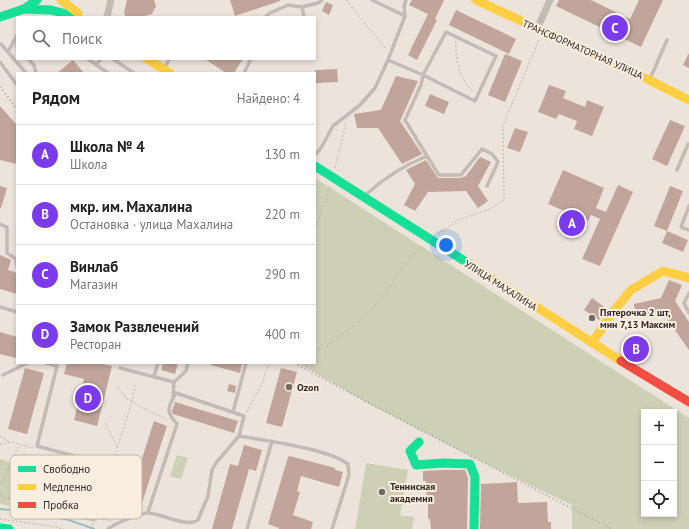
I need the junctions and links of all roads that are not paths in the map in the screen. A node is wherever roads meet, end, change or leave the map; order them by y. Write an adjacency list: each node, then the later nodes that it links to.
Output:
1 (37, 0): 10 (street)
2 (61, 0): 13 (street)
3 (111, 0): 14 (street)
4 (322, 0): 9 (lane)
5 (372, 0): 17 (lane)
6 (406, 0): 17 (lane)
7 (476, 0): 18 (street, ТРАНСФОРМАТОРНАЯ УЛИЦА)
8 (550, 0): 18 (street)
9 (302, 8): 15 (lane); 16 (lane)
10 (19, 13): 11 (street); 12 (street)
11 (1, 16)
12 (75, 16)
13 (81, 16)
14 (107, 16)
15 (266, 16)
16 (304, 16)
17 (405, 16): 30 (lane)
18 (540, 30): 40 (street, ТРАНСФОРМАТОРНАЯ УЛИЦА)
19 (16, 37): 22 (lane)
20 (667, 40): 40 (lane)
21 (1, 44): 22 (lane)
22 (8, 52): 34 (lane)
23 (29, 60): 35 (lane)
24 (89, 60): 32 (lane)
25 (100, 60): 32 (lane)
26 (114, 60): 37 (lane)
27 (149, 60): 33 (street)
28 (170, 60): 33 (lane)
29 (250, 60): 38 (lane)
30 (388, 60): 39 (lane); 44 (lane)
31 (0, 62): 41 (lane)
32 (96, 65): 36 (lane)
33 (166, 71)
34 (25, 72)
35 (36, 72)
36 (106, 72)
37 (132, 72)
38 (244, 72)
39 (423, 75): 39 (lane); 45 (lane)
40 (649, 80): 42 (street, ТРАНСФОРМАТОРНАЯ УЛИЦА)
41 (16, 84)
42 (689, 100)
43 (689, 144): 47 (lane)
44 (316, 154)
45 (427, 156): 48 (lane); 49 (lane)
46 (316, 167): 49 (street, УЛИЦА МАХАЛИНА)
47 (677, 170)
48 (487, 186)
49 (363, 196): 59 (street, УЛИЦА МАХАЛИНА)
50 (689, 206): 52 (lane)
51 (0, 224): 53 (lane)
52 (689, 230)
53 (16, 259)
54 (689, 278): 59 (street)
55 (689, 293): 58 (lane)
56 (0, 307): 57 (lane)
57 (16, 312)
58 (689, 313)
59 (592, 343): 70 (street, УЛИЦА МАХАЛИНА)
60 (25, 364): 66 (lane)
61 (57, 364): 75 (lane)
62 (158, 364): 67 (lane)
63 (188, 364): 68 (lane)
64 (246, 364): 71 (lane)
65 (120, 368): 67 (lane)
66 (3, 375)
67 (154, 376): 68 (lane)
68 (174, 382): 69 (lane)
69 (173, 398): 71 (lane); 76 (lane)
70 (689, 402)
71 (233, 412): 72 (lane)
72 (239, 436): 73 (lane); 76 (lane)
73 (272, 441): 80 (lane); 81 (lane)
74 (419, 442): 82 (street)
75 (70, 455)
76 (148, 512): 77 (lane)
77 (142, 514)
78 (129, 519): 79 (lane)
79 (108, 529)
80 (248, 529)
81 (332, 529)
82 (474, 529)

